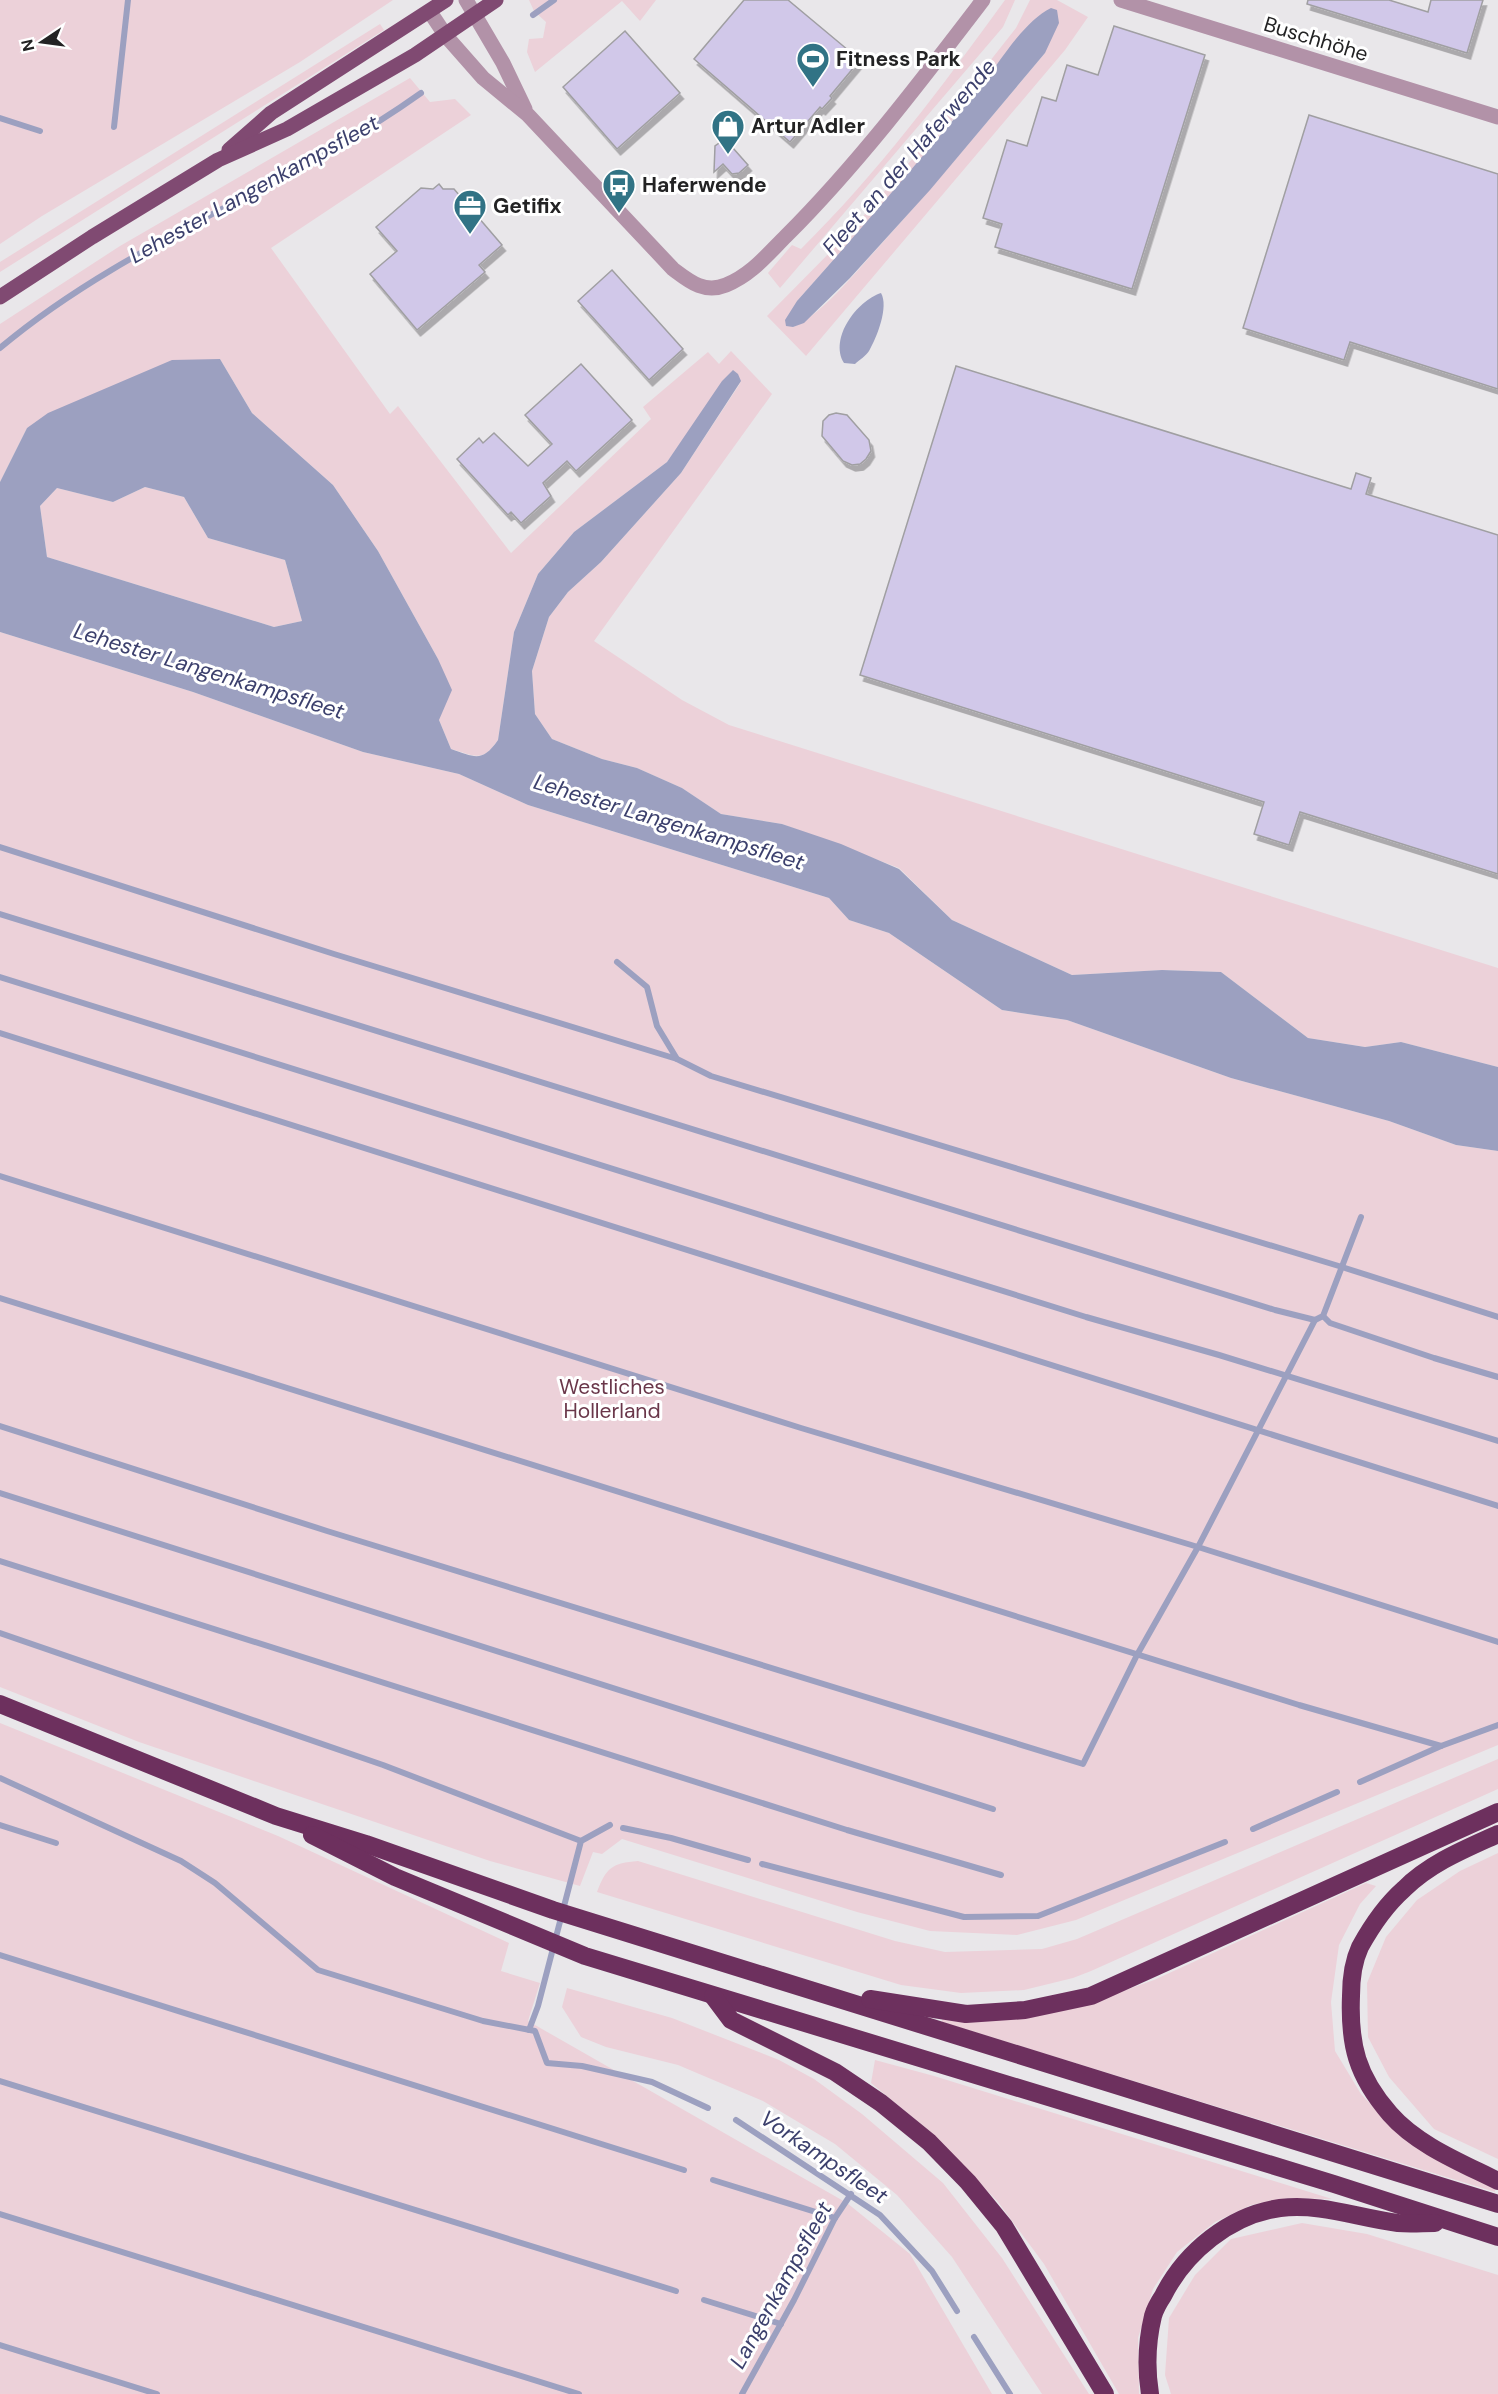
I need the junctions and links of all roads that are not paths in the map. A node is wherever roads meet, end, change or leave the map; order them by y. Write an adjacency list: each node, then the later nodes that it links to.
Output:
1 (446, 0): 6 (main road)
2 (465, 0): 7 (street)
3 (496, 0): 7 (main road)
4 (983, 0): 9 (street)
5 (1121, 0): 10 (street, Buschhöhe)
6 (430, 12): 8 (street); 11 (main road)
7 (475, 15): 8 (main road); 9 (street)
8 (446, 36): 9 (street); 11 (main road)
9 (528, 115)
10 (1498, 117)
11 (218, 160): 12 (main road)
12 (0, 297)
13 (0, 1704): 15 (highway)
14 (1498, 1812): 17 (highway)
15 (276, 1816): 17 (highway); 18 (highway)
16 (1498, 1834): 19 (highway)
17 (820, 1991): 20 (highway)
18 (713, 1996): 21 (highway); 23 (highway)
19 (1498, 2181)
20 (1498, 2204)
21 (1452, 2223): 22 (highway); 24 (highway)
22 (1498, 2237)
23 (1105, 2394)
24 (1150, 2394)

